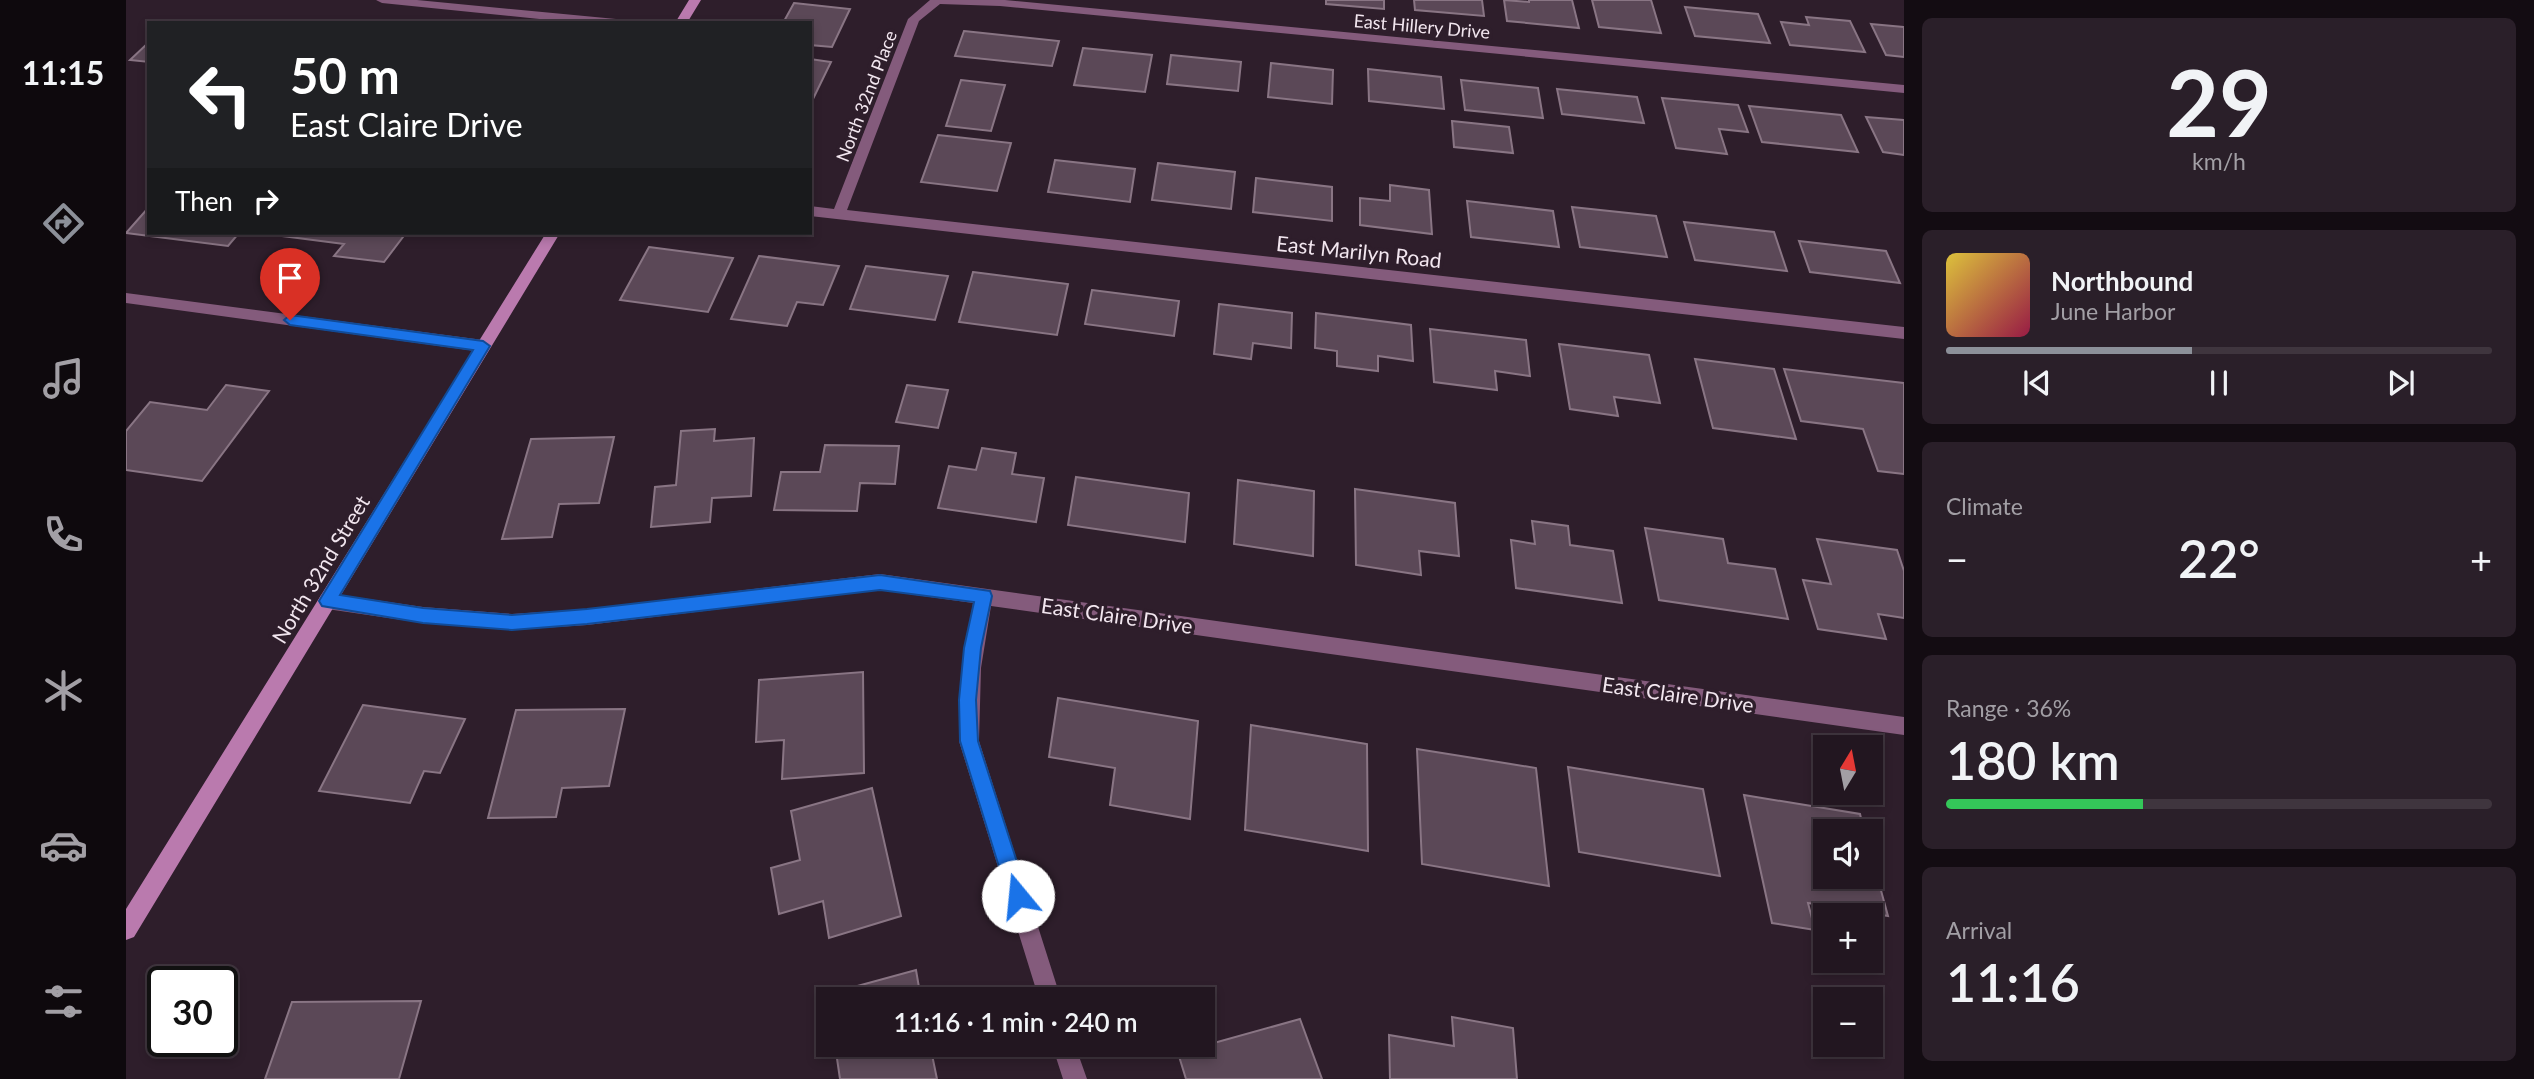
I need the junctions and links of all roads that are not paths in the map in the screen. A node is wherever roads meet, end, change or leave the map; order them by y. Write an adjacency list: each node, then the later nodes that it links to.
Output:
1 (382, 0): 4 (street)
2 (695, 0): 5 (main road)
3 (937, 0): 6 (street, East Hillery Drive); 8 (street, North 32nd Place)
4 (596, 21)
5 (682, 21)
6 (1904, 89)
7 (812, 211): 8 (street, East Marilyn Road)
8 (839, 214): 11 (street, East Marilyn Road)
9 (552, 235): 12 (main road, North 32nd Street)
10 (126, 298): 12 (street)
11 (1904, 333)
12 (483, 346): 14 (main road, North 32nd Street)
13 (984, 596): 14 (street, East Claire Drive); 15 (street, East Claire Drive); 17 (street)
14 (327, 601): 16 (main road, North 32nd Street)
15 (1904, 726)
16 (127, 927)
17 (1046, 987)
18 (1068, 1057): 19 (street)
19 (1075, 1079)

